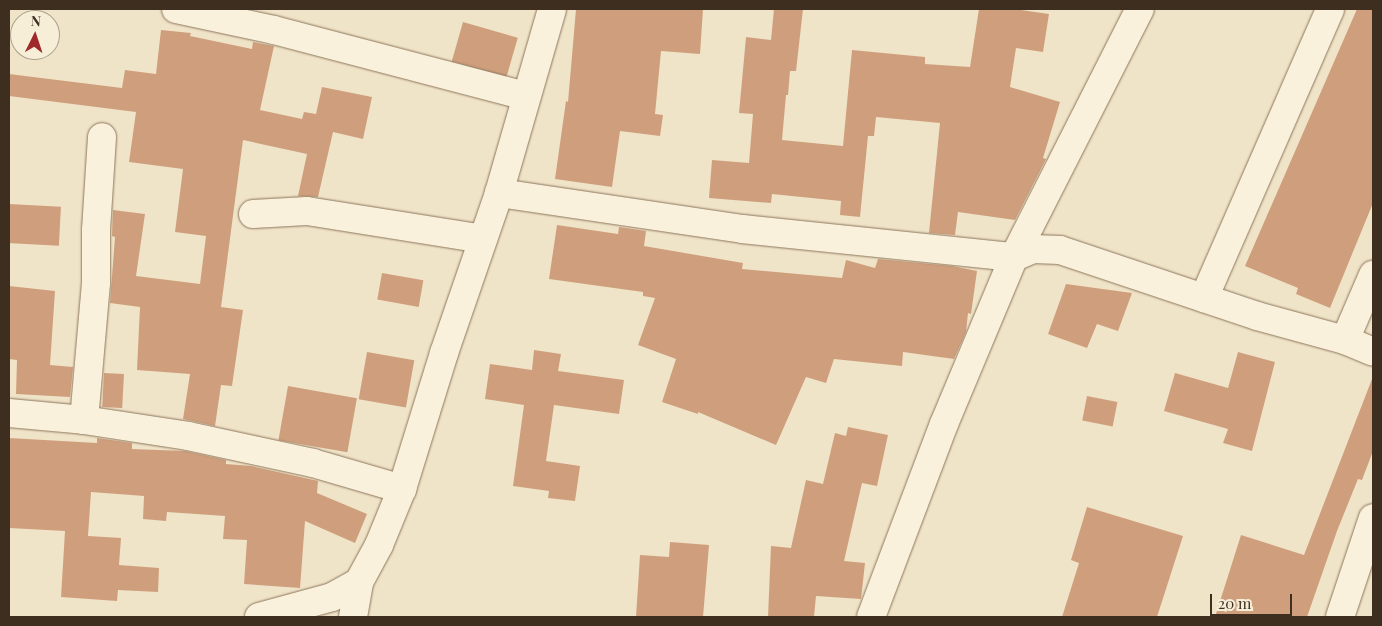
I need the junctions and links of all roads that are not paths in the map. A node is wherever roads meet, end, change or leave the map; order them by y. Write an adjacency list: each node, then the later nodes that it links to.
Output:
1 (176, 9): 5 (street)
2 (552, 9): 5 (street)
3 (1140, 9): 10 (street)
4 (1330, 9): 12 (street)
5 (526, 96): 7 (street)
6 (102, 137): 16 (street)
7 (498, 193): 9 (street); 10 (street)
8 (253, 214): 9 (street)
9 (483, 239): 17 (street)
10 (1014, 258): 12 (street); 22 (street)
11 (1373, 275): 13 (street)
12 (1204, 298): 13 (street)
13 (1345, 340): 14 (street)
14 (1373, 352)
15 (9, 413): 16 (street)
16 (84, 420): 17 (street)
17 (402, 489): 19 (street)
18 (1373, 518): 23 (street)
19 (359, 582): 20 (street); 21 (street)
20 (258, 617)
21 (353, 617)
22 (871, 617)
23 (1340, 617)

